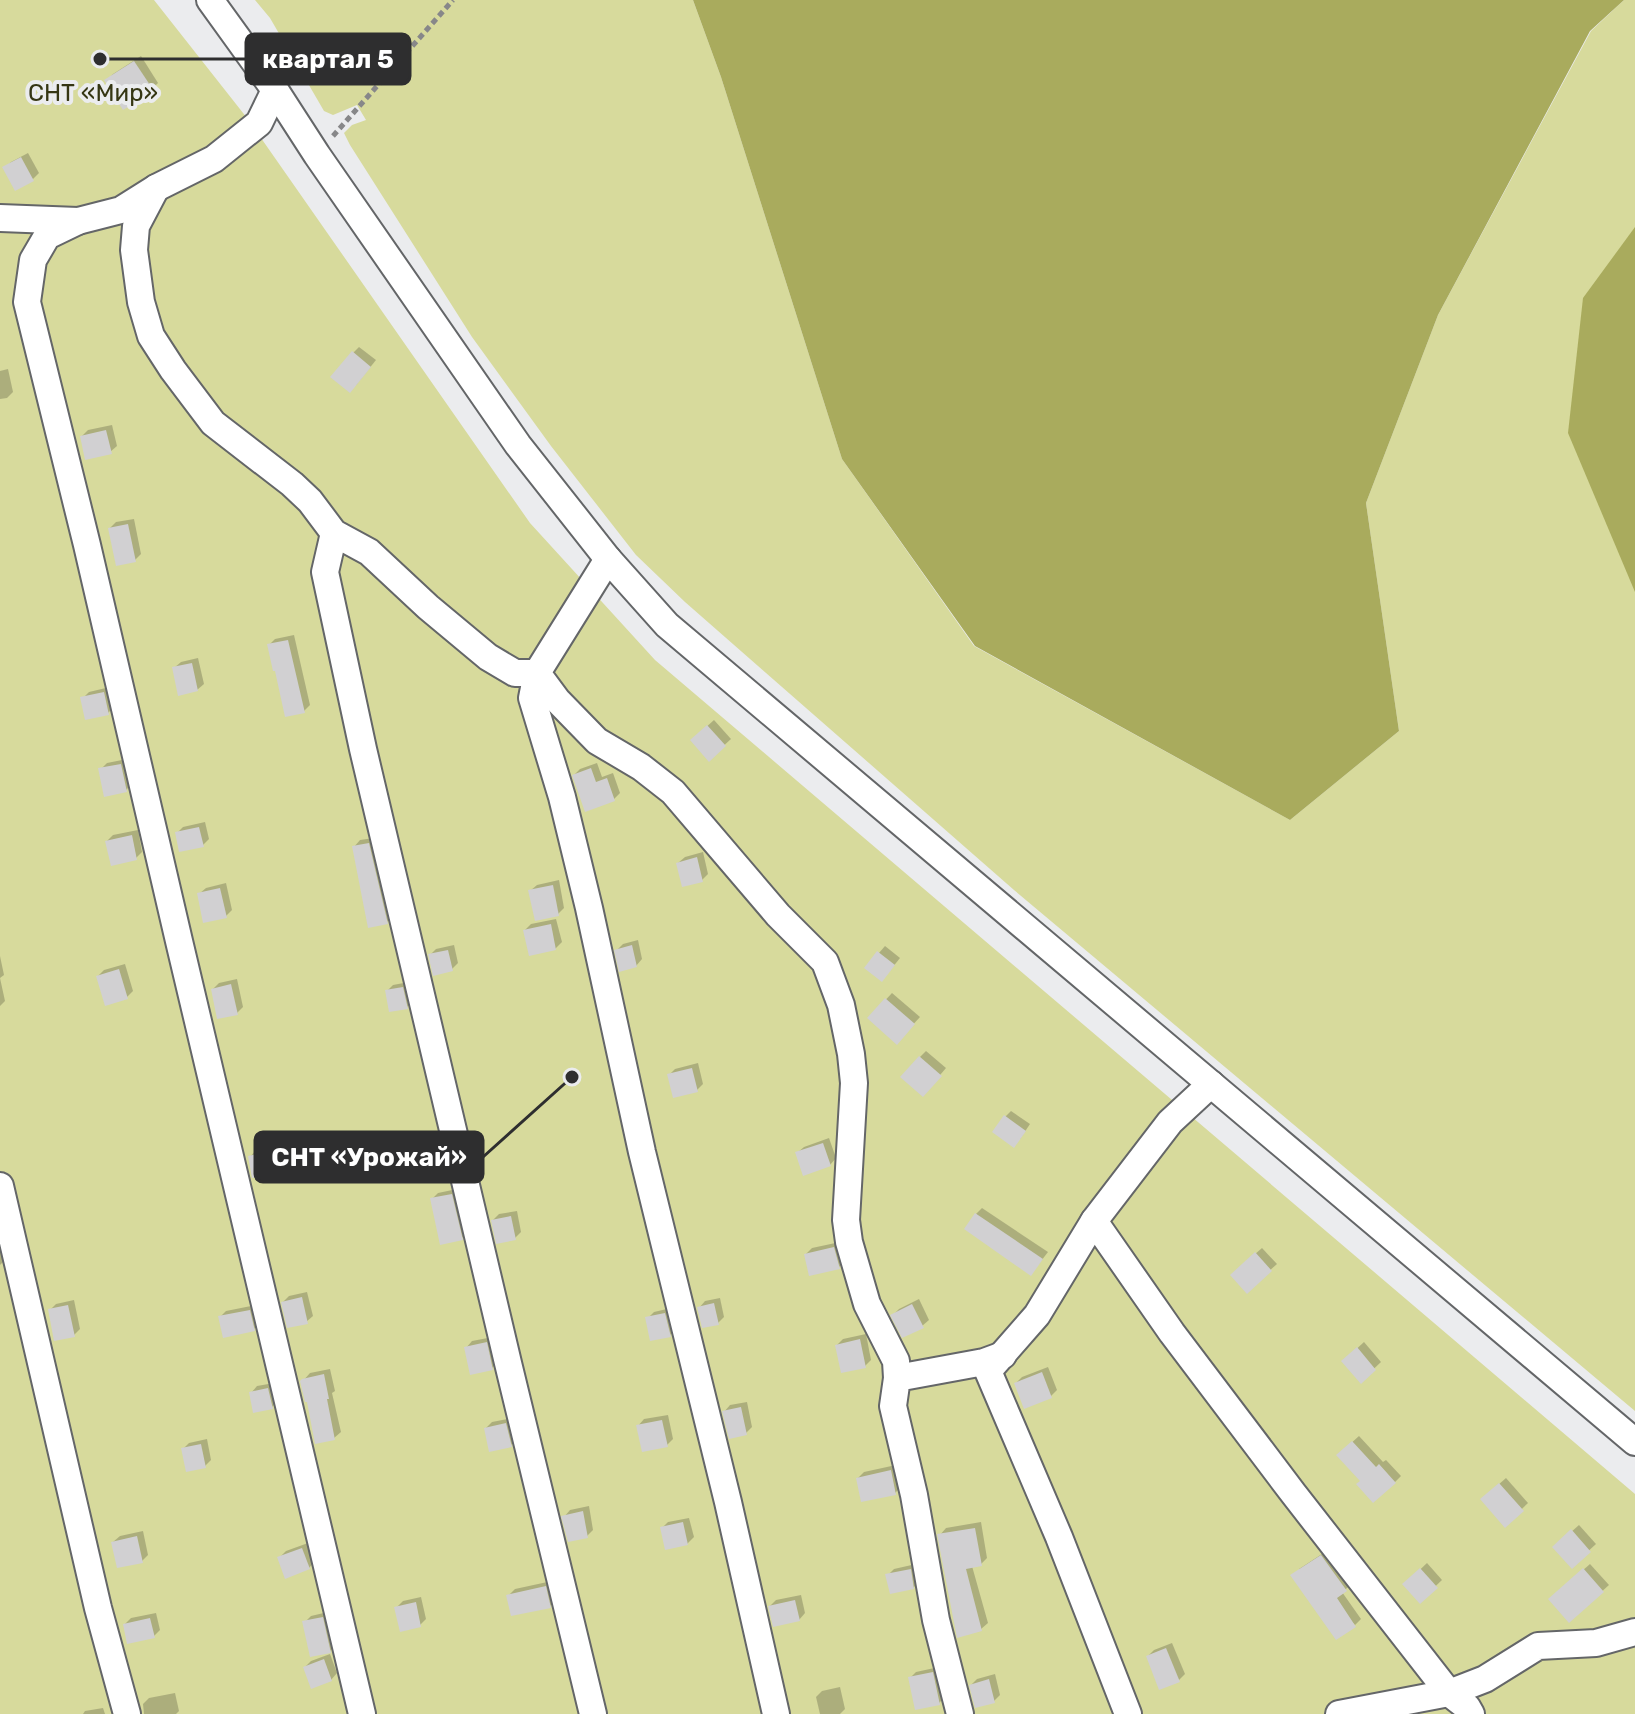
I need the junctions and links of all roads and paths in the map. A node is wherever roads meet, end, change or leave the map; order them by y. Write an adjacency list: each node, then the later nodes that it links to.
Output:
1 (210, 0): 3 (street)
2 (452, 1): 4 (path)
3 (275, 90): 4 (street); 5 (street)
4 (317, 155): 9 (street)
5 (156, 188): 7 (street); 8 (street)
6 (0, 218): 7 (street)
7 (78, 221): 20 (street)
8 (334, 533): 10 (street); 21 (street)
9 (608, 559): 10 (street); 11 (street)
10 (537, 673): 15 (street); 22 (street)
11 (1211, 1084): 13 (street); 16 (street)
12 (0, 1186): 19 (street)
13 (1094, 1221): 14 (street); 18 (street)
14 (1003, 1355): 15 (street); 24 (street)
15 (897, 1378): 23 (street)
16 (1635, 1442)
17 (1635, 1632): 18 (street)
18 (1449, 1693): 25 (street); 26 (street)
19 (127, 1714)
20 (362, 1714)
21 (593, 1714)
22 (776, 1714)
23 (960, 1714)
24 (1128, 1714)
25 (1339, 1714)
26 (1471, 1714)

